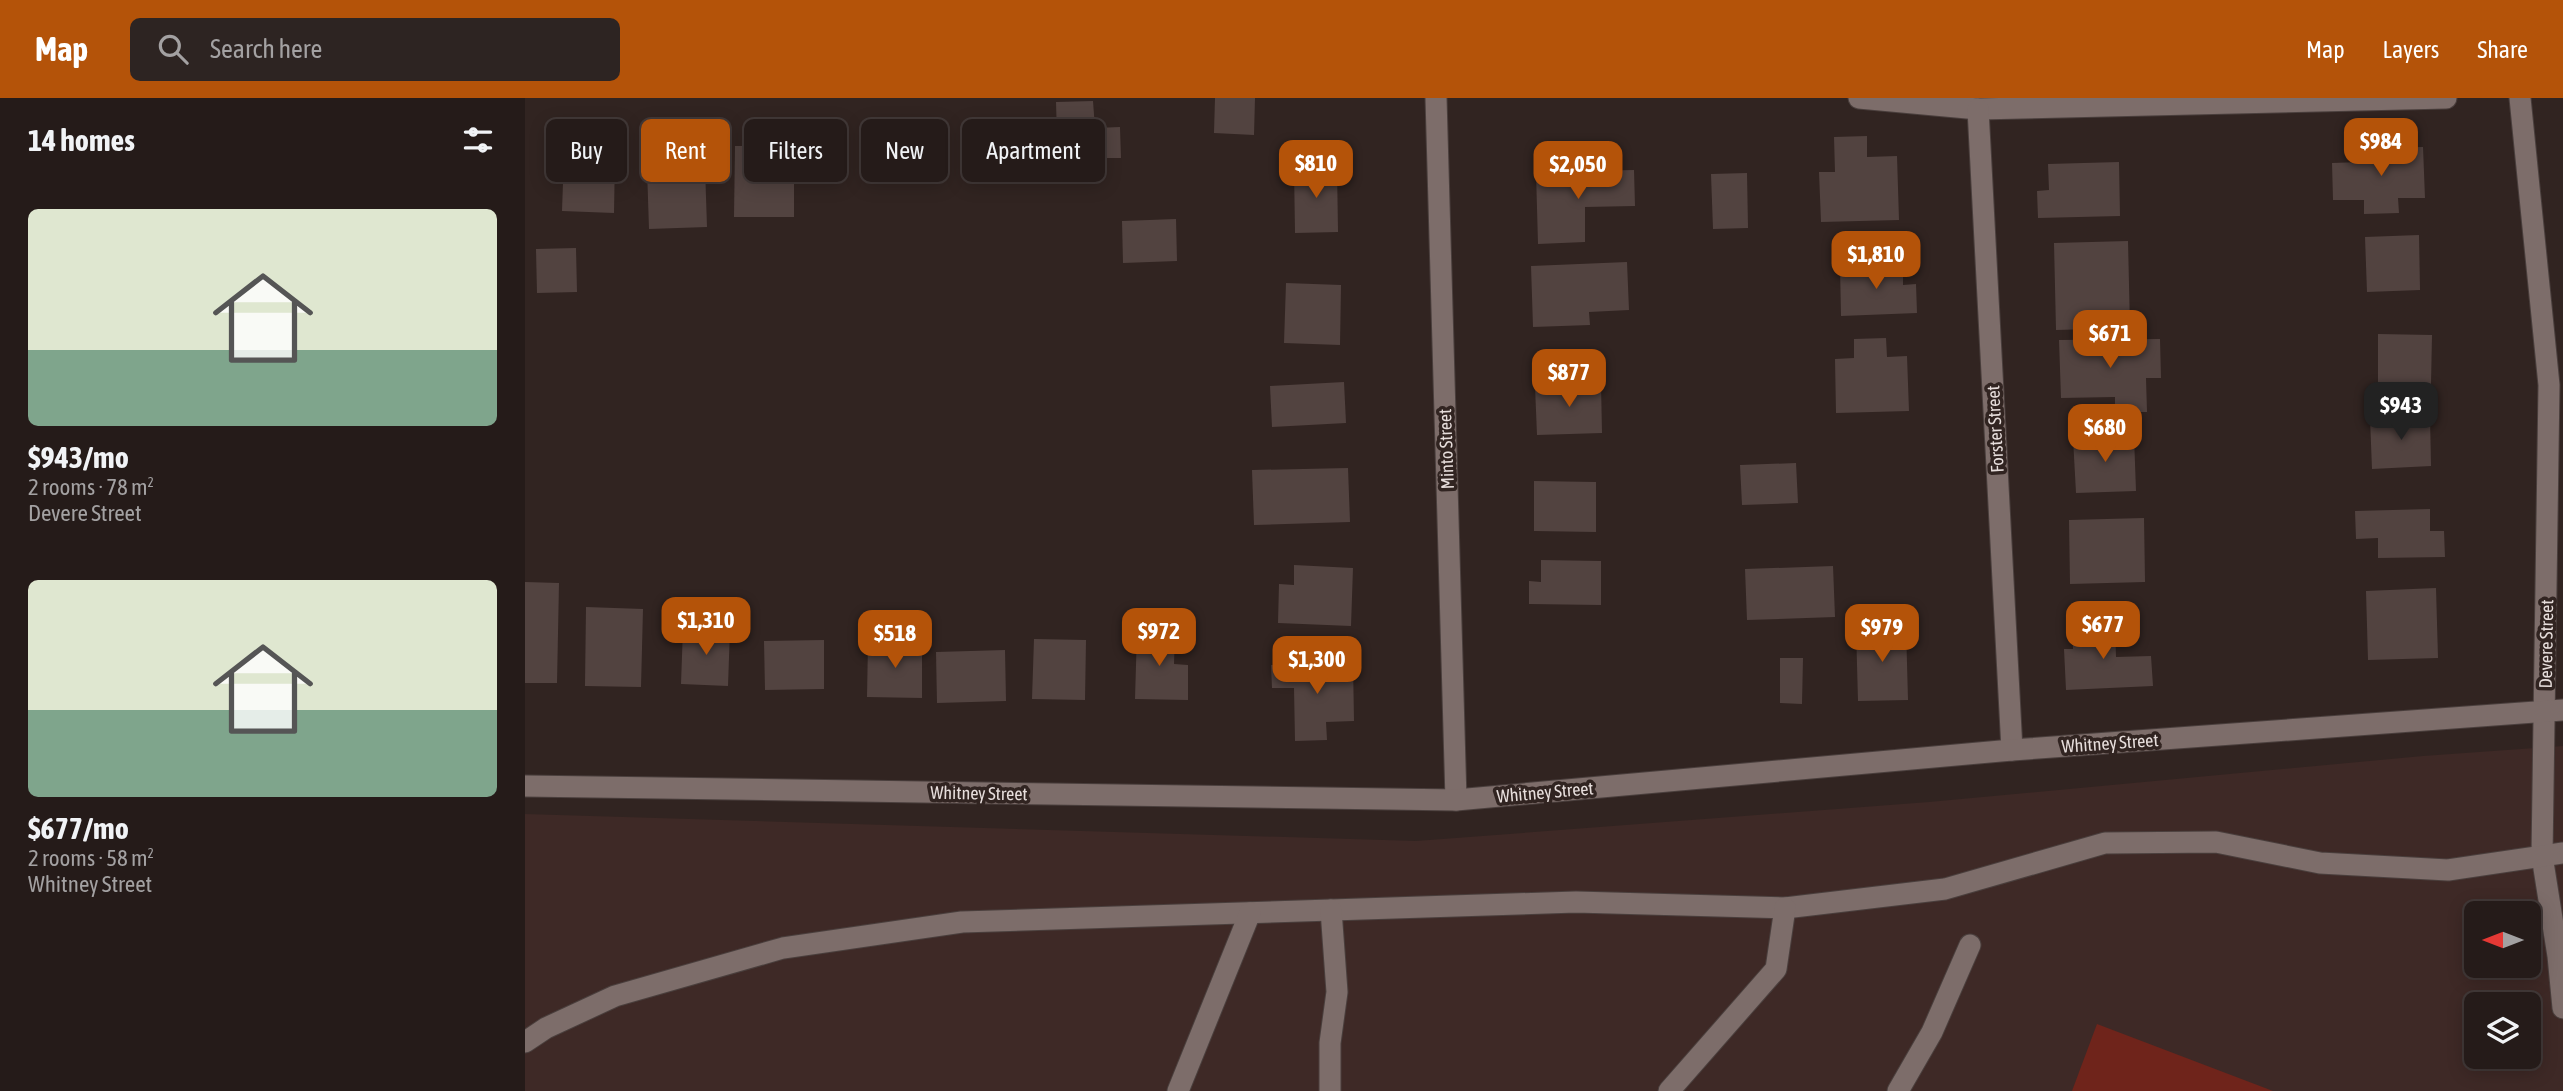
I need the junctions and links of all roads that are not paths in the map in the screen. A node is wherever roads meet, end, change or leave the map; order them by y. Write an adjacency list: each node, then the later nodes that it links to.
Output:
1 (1436, 98): 9 (street, Minto Street)
2 (1859, 98): 5 (street)
3 (2446, 98): 5 (street)
4 (2520, 98): 6 (street, Devere Street)
5 (1978, 109): 7 (street, Forster Street)
6 (2554, 711): 7 (street, Whitney Street); 10 (street, Devere Street)
7 (2012, 750): 9 (street, Whitney Street)
8 (525, 786): 9 (street, Whitney Street)
9 (1456, 800)
10 (2553, 854): 11 (street); 15 (street, Devere Street)
11 (1785, 908): 12 (street); 19 (street)
12 (1331, 910): 13 (street); 18 (street)
13 (1249, 913): 16 (street); 17 (street)
14 (1970, 945): 20 (street)
15 (2563, 1008)
16 (525, 1042)
17 (1178, 1091)
18 (1330, 1091)
19 (1669, 1091)
20 (1898, 1091)

